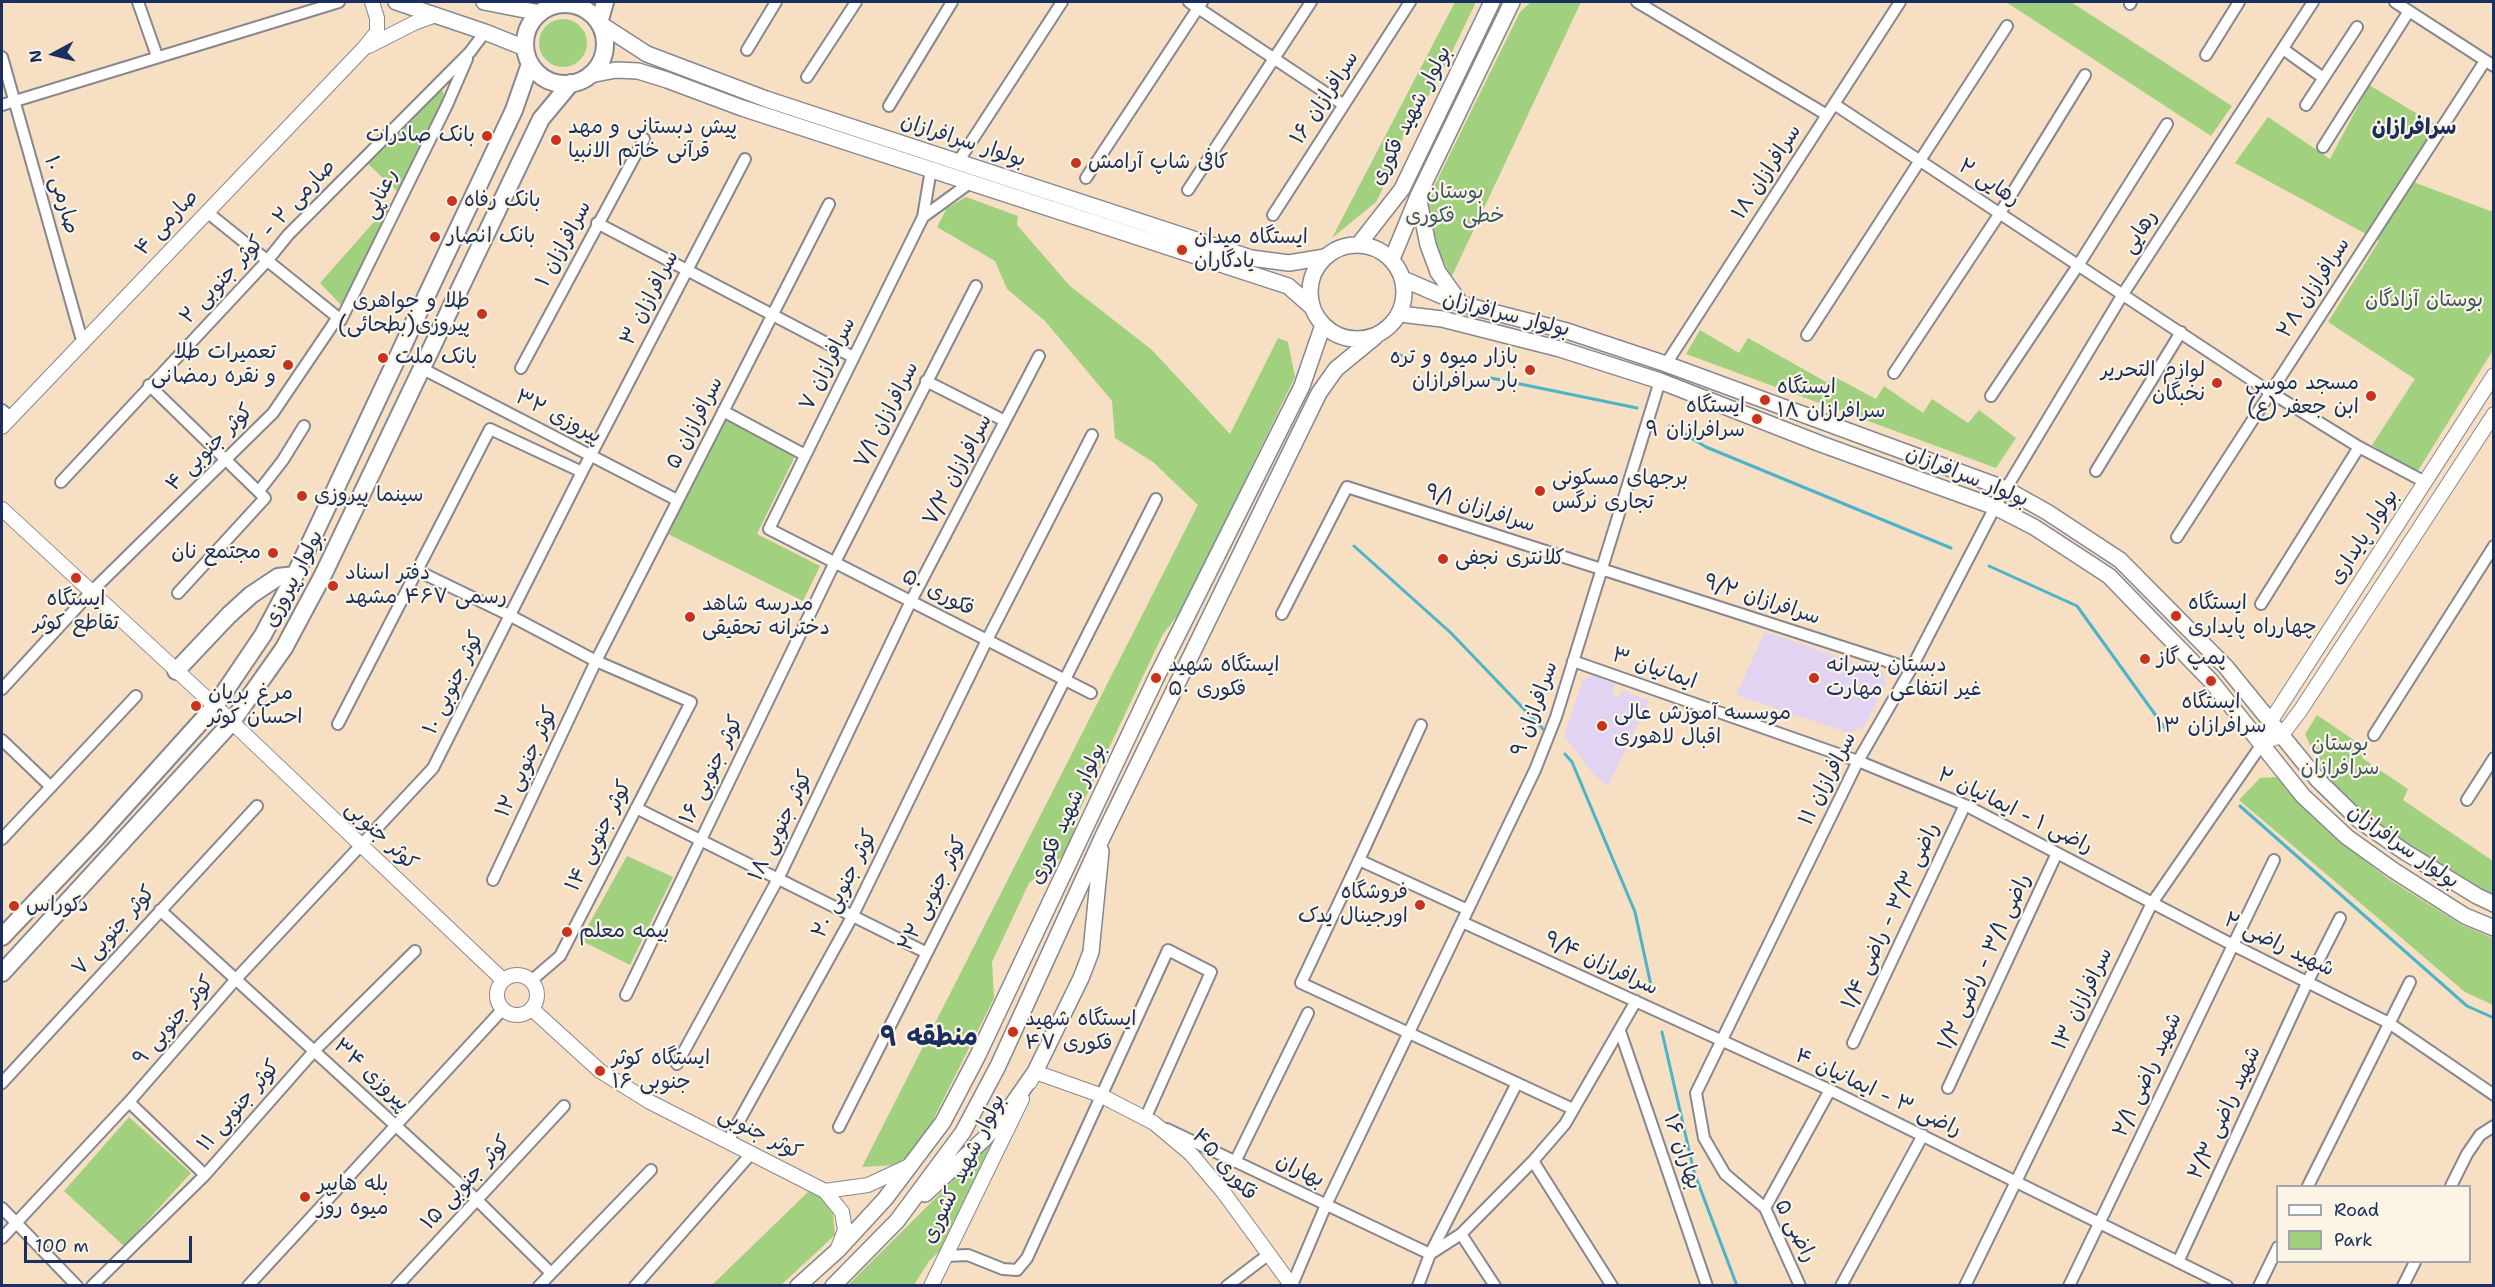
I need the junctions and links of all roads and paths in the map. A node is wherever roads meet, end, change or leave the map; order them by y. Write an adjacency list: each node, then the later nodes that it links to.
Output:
1 (138, 2): 34 (street)
2 (339, 2): 34 (street)
3 (372, 2): 29 (street)
4 (396, 2): 24 (main road)
5 (484, 2): 23 (main road)
6 (605, 2): 25 (main road)
7 (776, 2): 31 (street)
8 (856, 2): 41 (street)
9 (952, 2): 49 (street)
10 (1062, 2): 56 (street)
11 (1311, 2): 37 (street)
12 (1410, 2): 47 (street, سرافرازان ۱۶)
13 (1492, 2): 68 (main road, بولوار شهید فکوری)
14 (1512, 2): 61 (main road, بولوار شهید فکوری)
15 (1637, 2): 50 (street)
16 (2239, 2): 33 (street)
17 (2313, 2): 30 (street, رهایی)
18 (2396, 2): 22 (street)
19 (564, 3): 23 (main road); 25 (main road)
20 (1895, 3): 45 (street, سرافرازان ۱۸)
21 (1196, 4): 37 (street); 58 (street)
22 (2409, 11): 38 (street); 53 (street)
23 (540, 13): 35 (main road)
24 (436, 15): 28 (main road); 29 (street)
25 (599, 23): 39 (main road); 56 (main road, بولوار سرافرازان)
26 (2007, 26): 55 (street)
27 (2357, 27): 42 (street)
28 (485, 32): 32 (street, صارمی ۲ - کوثر جنوبی ۲); 35 (main road)
29 (364, 48): 63 (street, صارمی ۴)
30 (2283, 49): 42 (street); 76 (street, رهایی)
31 (747, 50)
32 (471, 52): 71 (street, صارمی ۲ - کوثر جنوبی ۲); 81 (street, رعناپی)
33 (2206, 55)
34 (157, 56): 44 (street)
35 (527, 56): 43 (main road); 125 (main road, بولوار پیروزی)
36 (2, 57): 44 (street, صارمی ۱۰)
37 (1274, 58): 47 (street); 60 (street)
38 (2489, 64): 97 (street, سرافرازان ۲۸)
39 (590, 75): 43 (main road); 57 (main road, بولوار سرافرازان)
40 (2085, 75): 64 (street)
41 (807, 77)
42 (2322, 77): 48 (street)
43 (572, 84): 90 (main road, بولوار پیروزی)
44 (15, 101): 46 (street); 86 (street, صارمی ۱۰)
45 (1834, 104): 50 (street, سرافرازان ۱۸); 55 (street, رهایی ۲)
46 (2, 105)
47 (1344, 105): 65 (street, سرافرازان ۱۶)
48 (2306, 105)
49 (889, 106)
50 (1827, 115): 89 (street, سرافرازان ۱۸)
51 (2167, 124): 72 (street)
52 (644, 139): 67 (street, سرافرازان ۱)
53 (2323, 147)
54 (745, 159): 73 (street, سرافرازان ۳)
55 (1921, 161): 64 (street, رهایی ۲); 84 (street)
56 (958, 162): 69 (main road, بولوار سرافرازان)
57 (931, 169): 59 (main road, بولوار سرافرازان); 66 (street)
58 (1086, 178)
59 (971, 182): 66 (street); 78 (main road, بولوار سرافرازان)
60 (1188, 190)
61 (1418, 196): 70 (main road, بولوار شهید فکوری); 77 (main road)
62 (829, 204): 79 (street, سرافرازان ۵)
63 (207, 212): 71 (street); 86 (street, صارمی ۴)
64 (2000, 213): 72 (street, رهایی ۲); 92 (street)
65 (1273, 215)
66 (923, 217): 88 (street, سرافرازان ۷)
67 (597, 223): 73 (street); 91 (street, سرافرازان ۱)
68 (1359, 244): 69 (main road); 70 (main road)
69 (1325, 257): 78 (main road)
70 (1392, 259): 74 (main road)
71 (267, 261): 81 (street); 96 (street, صارمی ۲ - کوثر جنوبی ۲)
72 (2079, 264): 76 (street, رهایی ۲); 98 (street)
73 (687, 269): 79 (street); 107 (street, سرافرازان ۳)
74 (1403, 279): 77 (main road, بولوار سرافرازان); 80 (main road)
75 (975, 286): 94 (street, سرافرازان ۷/۱)
76 (2123, 294): 83 (street, رهایی ۲); 113 (street, رهایی)
77 (1461, 304): 89 (main road, بولوار سرافرازان)
78 (1312, 307): 82 (main road)
79 (771, 314): 88 (street); 99 (street, سرافرازان ۵)
80 (1400, 314): 85 (main road); 95 (main road, بولوار سرافرازان)
81 (339, 318): 108 (street, کوثر جنوبی ۴)
82 (1323, 326): 85 (main road); 215 (main road, بولوار شهید فکوری)
83 (2181, 332): 97 (street, رهایی ۲); 109 (street)
84 (1807, 335)
85 (1375, 337): 157 (main road, بولوار شهید فکوری)
86 (83, 344): 101 (street, صارمی ۴)
87 (1039, 356): 102 (street, سرافرازان ۷/۲)
88 (853, 357): 106 (street, سرافرازان ۷)
89 (1666, 364): 113 (main road, بولوار سرافرازان)
90 (421, 368): 107 (street, پیروزی ۳۲); 143 (main road, بولوار پیروزی)
91 (521, 368)
92 (1894, 373)
93 (2493, 375): 112 (street, بولوار پایداری)
94 (926, 381): 102 (street); 122 (street, سرافرازان ۷/۱)
95 (1660, 381): 117 (main road, بولوار سرافرازان); 123 (street, سرافرازان ۹)
96 (149, 386): 108 (street); 111 (street, صارمی ۲ - کوثر جنوبی ۲)
97 (2270, 392): 105 (street, رهایی ۲); 120 (street, سرافرازان ۲۸)
98 (1991, 396)
99 (723, 411): 106 (street); 116 (street, سرافرازان ۵)
100 (2493, 414): 147 (street, بولوار پایداری)
101 (5, 418)
102 (1005, 421): 128 (street, سرافرازان ۷/۲)
103 (304, 426): 114 (street)
104 (1092, 435): 132 (street, کوثر جنوبی ۲۰)
105 (2359, 447): 112 (street, رهایی ۲); 129 (street)
106 (806, 454): 119 (street, سرافرازان ۷)
107 (591, 456): 110 (street, کوثر جنوبی ۱۰); 116 (street, پیروزی ۳۲)
108 (227, 460): 114 (street); 126 (street, کوثر جنوبی ۴)
109 (2096, 471)
110 (582, 472): 124 (street); 131 (street, کوثر جنوبی ۱۰)
111 (61, 482)
112 (2425, 482): 142 (street, بولوار پایداری)
113 (2006, 489): 117 (street, رهایی); 142 (main road, بولوار سرافرازان)
114 (262, 494): 127 (street)
115 (1156, 499): 137 (street, کوثر جنوبی ۲۲)
116 (677, 500): 133 (street, سرافرازان ۵)
117 (1995, 507): 135 (street, سرافرازان ۱۱); 149 (main road, بولوار سرافرازان)
118 (2, 509): 126 (street)
119 (769, 529): 122 (street, فکوری ۵۰)
120 (2177, 537)
121 (2493, 546): 146 (street)
122 (835, 562): 128 (street, فکوری ۵۰); 159 (street, کوثر جنوبی ۱۶)
123 (1602, 568): 130 (street, سرافرازان ۹/۱); 134 (street, سرافرازان ۹); 135 (street, سرافرازان ۹/۲)
124 (418, 571): 131 (street); 144 (street)
125 (295, 575): 136 (main road); 141 (main road, بولوار پیروزی)
126 (91, 592): 136 (street); 138 (street, کوثر جنوبی ۴)
127 (178, 592)
128 (911, 601): 132 (street, فکوری ۵۰); 164 (street, کوثر جنوبی ۱۸)
129 (2261, 604)
130 (1282, 614)
131 (509, 615): 133 (street); 160 (street, کوثر جنوبی ۱۰)
132 (987, 640): 137 (street, فکوری ۵۰); 170 (street, کوثر جنوبی ۲۰)
133 (596, 661): 156 (street, کوثر جنوبی ۱۴); 165 (street, کوثر جنوبی ۱۲)
134 (1573, 661): 151 (street, ایمانیان ۳); 169 (street, سرافرازان ۹)
135 (1911, 669): 151 (street, سرافرازان ۱۱)
136 (176, 671): 141 (street)
137 (1063, 679): 139 (street, فکوری ۵۰); 177 (street, کوثر جنوبی ۲۲)
138 (2, 689)
139 (1091, 693)
140 (136, 696): 152 (street)
141 (215, 706): 143 (street, کوثر جنوبی); 174 (main road, بولوار پیروزی)
142 (2270, 722): 147 (main road, بولوار سرافرازان); 149 (street, بولوار پایداری)
143 (231, 723): 160 (street, کوثر جنوبی); 178 (main road, بولوار پیروزی)
144 (338, 724)
145 (1421, 725): 162 (street)
146 (2374, 735)
147 (2282, 736): 149 (street); 167 (main road, بولوار سرافرازان)
148 (2, 740): 152 (street)
149 (2262, 744): 166 (street, سرافرازان ۱۳); 173 (main road, بولوار سرافرازان)
150 (2493, 758): 153 (street)
151 (1857, 761): 154 (street, راضی ۱ - ایمانیان ۲); 192 (street, سرافرازان ۱۱)
152 (51, 787): 158 (street)
153 (2467, 800)
154 (1965, 805): 161 (street, راضی ۱ - ایمانیان ۲); 193 (street, راضی ۳/۳ - راضی ۱/۴)
155 (257, 806): 168 (street, کوثر جنوبی ۷)
156 (636, 808): 159 (street); 181 (street, کوثر جنوبی ۱۴)
157 (1103, 836): 196 (main road); 226 (main road, بولوار شهید فکوری)
158 (2, 839)
159 (700, 840): 164 (street); 184 (street, کوثر جنوبی ۱۶)
160 (361, 846): 179 (street, کوثر جنوبی ۹); 180 (street, کوثر جنوبی)
161 (2057, 853): 166 (street, راضی ۱ - ایمانیان ۲); 199 (street, راضی ۳/۱ - راضی ۱/۲)
162 (1359, 860): 169 (street); 191 (street)
163 (2274, 860): 175 (street, شهید راضی ۲/۱)
164 (778, 877): 170 (street); 195 (street, کوثر جنوبی ۱۸)
165 (493, 880)
166 (2152, 903): 175 (street, شهید راضی ۲); 218 (street, سرافرازان ۱۳)
167 (2493, 904)
168 (160, 910): 179 (street, پیروزی ۳۴); 197 (street, کوثر جنوبی ۷)
169 (1468, 910): 172 (street, سرافرازان ۹)
170 (852, 916): 177 (street); 211 (street, کوثر جنوبی ۲۰)
171 (2340, 918): 182 (street, شهید راضی ۲/۳)
172 (1462, 922): 185 (street, سرافرازان ۹/۴); 191 (street, سرافرازان ۹)
173 (2493, 928)
174 (2, 937)
175 (2231, 944): 182 (street, شهید راضی ۲); 228 (street, شهید راضی ۲/۱)
176 (415, 951): 194 (street, کوثر جنوبی ۱۱)
177 (925, 952): 209 (street, کوثر جنوبی ۲۲)
178 (2, 973)
179 (237, 978): 194 (street, پیروزی ۳۴); 203 (street, کوثر جنوبی ۹)
180 (503, 980): 181 (street); 186 (street)
181 (532, 980): 187 (street)
182 (2308, 981): 189 (street, شهید راضی ۲); 236 (street, شهید راضی ۲/۳)
183 (2410, 982): 189 (street)
184 (626, 995)
185 (1636, 1001): 190 (street); 192 (street, سرافرازان ۹/۴)
186 (503, 1009): 187 (street); 207 (street)
187 (532, 1010): 211 (street, کوثر جنوبی)
188 (1308, 1013): 213 (street)
189 (2389, 1023): 202 (street, شهید راضی ۲); 219 (street)
190 (1620, 1031): 205 (street); 254 (street, بهاران ۱۶)
191 (1408, 1034): 198 (street); 223 (street, سرافرازان ۹)
192 (1723, 1042): 200 (street, راضی ۳ - ایمانیان ۴); 225 (street, راضی ۵)
193 (1853, 1043)
194 (315, 1050): 207 (street, پیروزی ۳۴); 217 (street, کوثر جنوبی ۱۱)
195 (677, 1064)
196 (1035, 1072): 201 (street, فکوری ۴۵); 226 (main road); 235 (street, بولوار شهید کشوری)
197 (2, 1083)
198 (1517, 1083): 205 (street); 234 (street)
199 (1948, 1088)
200 (1830, 1090): 210 (street, راضی ۳ - ایمانیان ۴); 225 (street)
201 (1100, 1095): 206 (street, فکوری ۴۵); 206 (street); 235 (street)
202 (2493, 1095)
203 (129, 1102): 217 (street); 227 (street, کوثر جنوبی ۹)
204 (564, 1106): 222 (street, کوثر جنوبی ۱۵)
205 (1573, 1109): 214 (street)
206 (1149, 1121): 213 (street, بهاران); 233 (street, فکوری ۴۵)
207 (396, 1125): 222 (street, پیروزی ۳۴); 242 (street)
208 (2493, 1126): 220 (street)
209 (839, 1127)
210 (1923, 1135): 218 (street, راضی ۳ - ایمانیان ۴); 256 (street)
211 (728, 1141): 212 (street, کوثر جنوبی)
212 (751, 1154): 221 (street, کوثر جنوبی); 245 (street)
213 (1235, 1161): 223 (street, بهاران)
214 (1533, 1161): 229 (street); 253 (street)
215 (912, 1165): 221 (street); 232 (main road, بولوار شهید فکوری)
216 (651, 1170): 238 (street)
217 (205, 1175): 241 (street, کوثر جنوبی ۱۱)
218 (2017, 1182): 228 (street, راضی ۳ - ایمانیان ۴); 257 (street, سرافرازان ۱۳)
219 (2308, 1185)
220 (2452, 1185)
221 (825, 1191): 232 (street)
222 (477, 1200): 238 (street, پیروزی ۳۴); 243 (street, کوثر جنوبی ۱۵)
223 (1326, 1205): 234 (street, بهاران); 239 (street, سرافرازان ۹)
224 (2, 1208): 227 (street)
225 (1765, 1208): 255 (street, راضی ۵)
226 (897, 1221): 247 (main road, بولوار شهید فکوری)
227 (17, 1222): 230 (street, کوثر جنوبی ۹); 240 (street)
228 (2099, 1223): 236 (street, راضی ۳ - ایمانیان ۴); 258 (street, شهید راضی ۲/۱)
229 (1461, 1234): 234 (street); 252 (street)
230 (2, 1238)
231 (2276, 1249): 260 (street)
232 (838, 1250): 246 (main road, بولوار شهید فکوری)
233 (1269, 1254): 239 (street, فکوری ۴۵); 250 (street)
234 (1430, 1254): 251 (street)
235 (945, 1256): 248 (street); 249 (street, بولوار شهید کشوری)
236 (2178, 1262): 259 (street, راضی ۳ - ایمانیان ۴)
237 (2414, 1263): 261 (street)
238 (551, 1273): 244 (street)
239 (1292, 1285)
240 (77, 1286)
241 (92, 1286)
242 (248, 1286)
243 (397, 1286)
244 (539, 1286)
245 (635, 1286)
246 (798, 1286)
247 (833, 1286)
248 (922, 1286)
249 (931, 1286)
250 (1227, 1286)
251 (1418, 1286)
252 (1495, 1286)
253 (1612, 1286)
254 (1707, 1286)
255 (1800, 1286)
256 (1841, 1286)
257 (1965, 1286)
258 (2069, 1286)
259 (2227, 1286)
260 (2259, 1286)
261 (2403, 1286)

